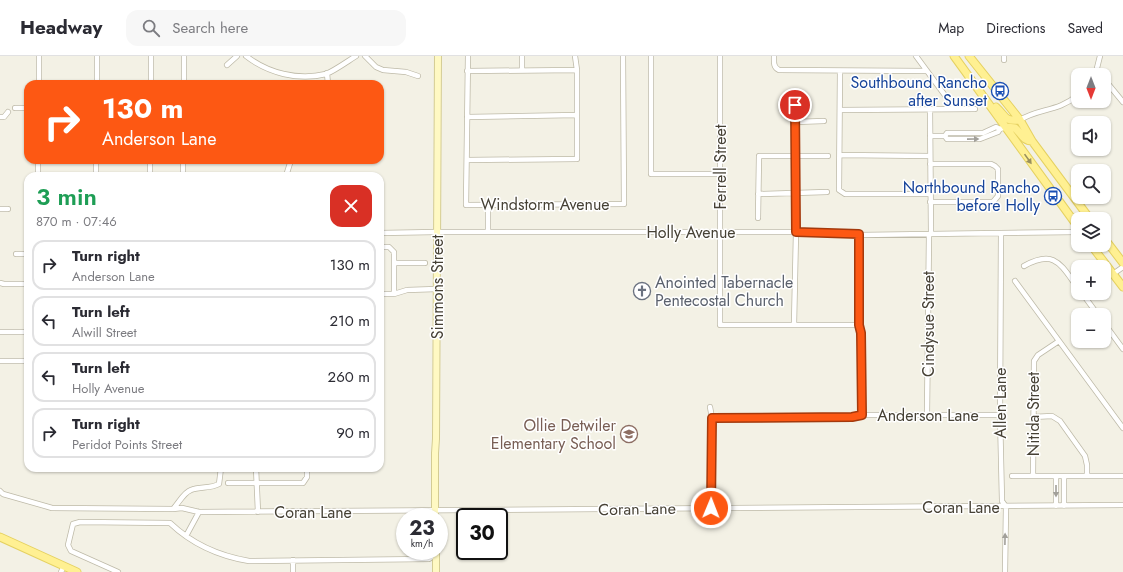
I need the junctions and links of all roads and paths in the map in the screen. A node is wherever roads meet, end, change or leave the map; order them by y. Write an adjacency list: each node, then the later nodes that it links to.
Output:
1 (39, 56): 30 (street)
2 (97, 56): 31 (street)
3 (151, 56): 32 (street)
4 (184, 56): 33 (street)
5 (237, 56): 21 (street)
6 (246, 56): 28 (street)
7 (356, 56): 28 (street)
8 (365, 56): 29 (street)
9 (438, 56): 74 (main road, Simmons Street)
10 (468, 56): 25 (street)
11 (522, 56): 23 (street)
12 (575, 56): 24 (street)
13 (623, 56): 68 (street, Windstorm Avenue)
14 (651, 56): 62 (street)
15 (720, 56): 62 (street, Ferrell Street)
16 (774, 56): 26 (street)
17 (916, 56): 27 (street)
18 (954, 56): 39 (main road)
19 (969, 56): 50 (main road)
20 (1100, 56): 22 (street)
21 (227, 65)
22 (1098, 68)
23 (522, 70): 24 (street); 25 (street)
24 (577, 70): 47 (street)
25 (467, 71): 49 (street)
26 (840, 71): 27 (street); 42 (street)
27 (927, 71): 44 (street)
28 (327, 73): 34 (street)
29 (418, 76)
30 (39, 80)
31 (97, 80)
32 (151, 80)
33 (184, 80)
34 (328, 80)
35 (1111, 87): 37 (street)
36 (1071, 101): 50 (street)
37 (1123, 102)
38 (795, 105): 52 (street)
39 (990, 106): 50 (main road); 53 (main road)
40 (16, 108): 41 (street)
41 (24, 108)
42 (840, 110): 43 (street); 56 (street)
43 (930, 110): 44 (street); 54 (street, Cindysue Street)
44 (955, 110): 45 (street)
45 (975, 110)
46 (8, 112): 48 (street)
47 (577, 114): 49 (street); 60 (street)
48 (0, 117)
49 (467, 117): 60 (street)
50 (1020, 120): 55 (main road)
51 (824, 121): 52 (street)
52 (795, 122): 57 (street)
53 (1003, 128): 54 (street); 55 (main road); 73 (main road, one-way to 73)
54 (930, 136): 59 (street, Cindysue Street)
55 (1032, 141): 71 (main road)
56 (840, 155): 59 (street); 66 (street)
57 (795, 156): 58 (street); 64 (street); 65 (street)
58 (828, 156)
59 (930, 156): 61 (street, Cindysue Street)
60 (467, 160): 68 (street, Windstorm Avenue)
61 (930, 164): 66 (street, Cindysue Street); 67 (street)
62 (720, 174): 79 (street, Ferrell Street)
63 (827, 192): 64 (street)
64 (796, 193): 65 (street); 76 (street)
65 (758, 194): 72 (street)
66 (930, 194): 67 (street, Cindysue Street)
67 (930, 202): 82 (street, Cindysue Street)
68 (488, 204): 75 (street)
69 (0, 209): 70 (street)
70 (8, 209)
71 (1085, 212)
72 (758, 218)
73 (1071, 218)
74 (437, 232): 75 (street, Holly Avenue); 78 (street, Holly Avenue); 99 (main road, Simmons Street)
75 (488, 232): 79 (street, Holly Avenue)
76 (796, 232): 79 (street, Holly Avenue); 81 (street, Holly Avenue); 102 (street)
77 (1071, 232): 80 (street, Holly Avenue)
78 (384, 233)
79 (720, 233): 102 (street, Ferrell Street)
80 (1001, 233): 82 (street, Holly Avenue); 114 (street, Allen Lane)
81 (859, 234): 82 (street, Holly Avenue); 103 (street)
82 (930, 234): 113 (street, Cindysue Street)
83 (384, 247): 88 (street)
84 (1111, 247): 90 (main road)
85 (1097, 252): 93 (main road)
86 (16, 254): 87 (street)
87 (24, 254)
88 (394, 263): 89 (street); 101 (street)
89 (425, 263)
90 (1123, 263)
91 (1024, 266): 94 (street)
92 (1123, 267): 93 (street)
93 (1113, 274): 98 (main road)
94 (1071, 278)
95 (1015, 281): 107 (street)
96 (0, 283): 97 (street)
97 (24, 284)
98 (1123, 287)
99 (437, 289): 101 (street); 134 (main road, Simmons Street)
100 (384, 294): 101 (street)
101 (394, 294)
102 (794, 325): 103 (street)
103 (859, 325): 112 (street)
104 (0, 332): 105 (street)
105 (24, 332)
106 (1111, 333): 108 (street)
107 (1059, 341): 115 (street, Nitida Street); 117 (street)
108 (1123, 349)
109 (0, 361): 110 (street)
110 (24, 361)
111 (710, 407): 116 (street)
112 (862, 415): 113 (street, Anderson Lane); 116 (street, Anderson Lane)
113 (927, 415): 114 (street, Anderson Lane)
114 (1000, 415): 133 (street, Allen Lane)
115 (1033, 417): 122 (street, Nitida Street); 125 (street)
116 (712, 418): 135 (street)
117 (1123, 428)
118 (220, 472): 136 (street)
119 (256, 472): 127 (street)
120 (307, 472): 127 (street)
121 (1012, 476): 122 (street)
122 (1033, 476): 123 (street)
123 (1056, 476): 124 (street); 130 (street, one-way to 130)
124 (1064, 476): 125 (street); 131 (street)
125 (1087, 476): 126 (street)
126 (1123, 476)
127 (256, 482): 128 (street); 138 (street)
128 (228, 483)
129 (1, 494): 136 (street, Coran Lane)
130 (1056, 506): 131 (street, Coran Lane); 133 (street, Coran Lane)
131 (1064, 506): 132 (street, Coran Lane)
132 (1123, 506)
133 (1006, 507): 135 (street, Coran Lane); 150 (street, Allen Lane, one-way to 133)
134 (435, 508)
135 (711, 508): 140 (street, Coran Lane)
136 (173, 509): 137 (street, Coran Lane)
137 (199, 512): 138 (street, Coran Lane); 141 (street)
138 (258, 512): 139 (street, Coran Lane)
139 (396, 514)
140 (448, 514)
141 (186, 536): 144 (street); 147 (street)
142 (0, 537): 146 (main road)
143 (396, 559): 144 (street)
144 (293, 560): 148 (street)
145 (436, 560): 149 (main road)
146 (68, 570)
147 (118, 572)
148 (293, 572)
149 (436, 572)
150 (1005, 572)

